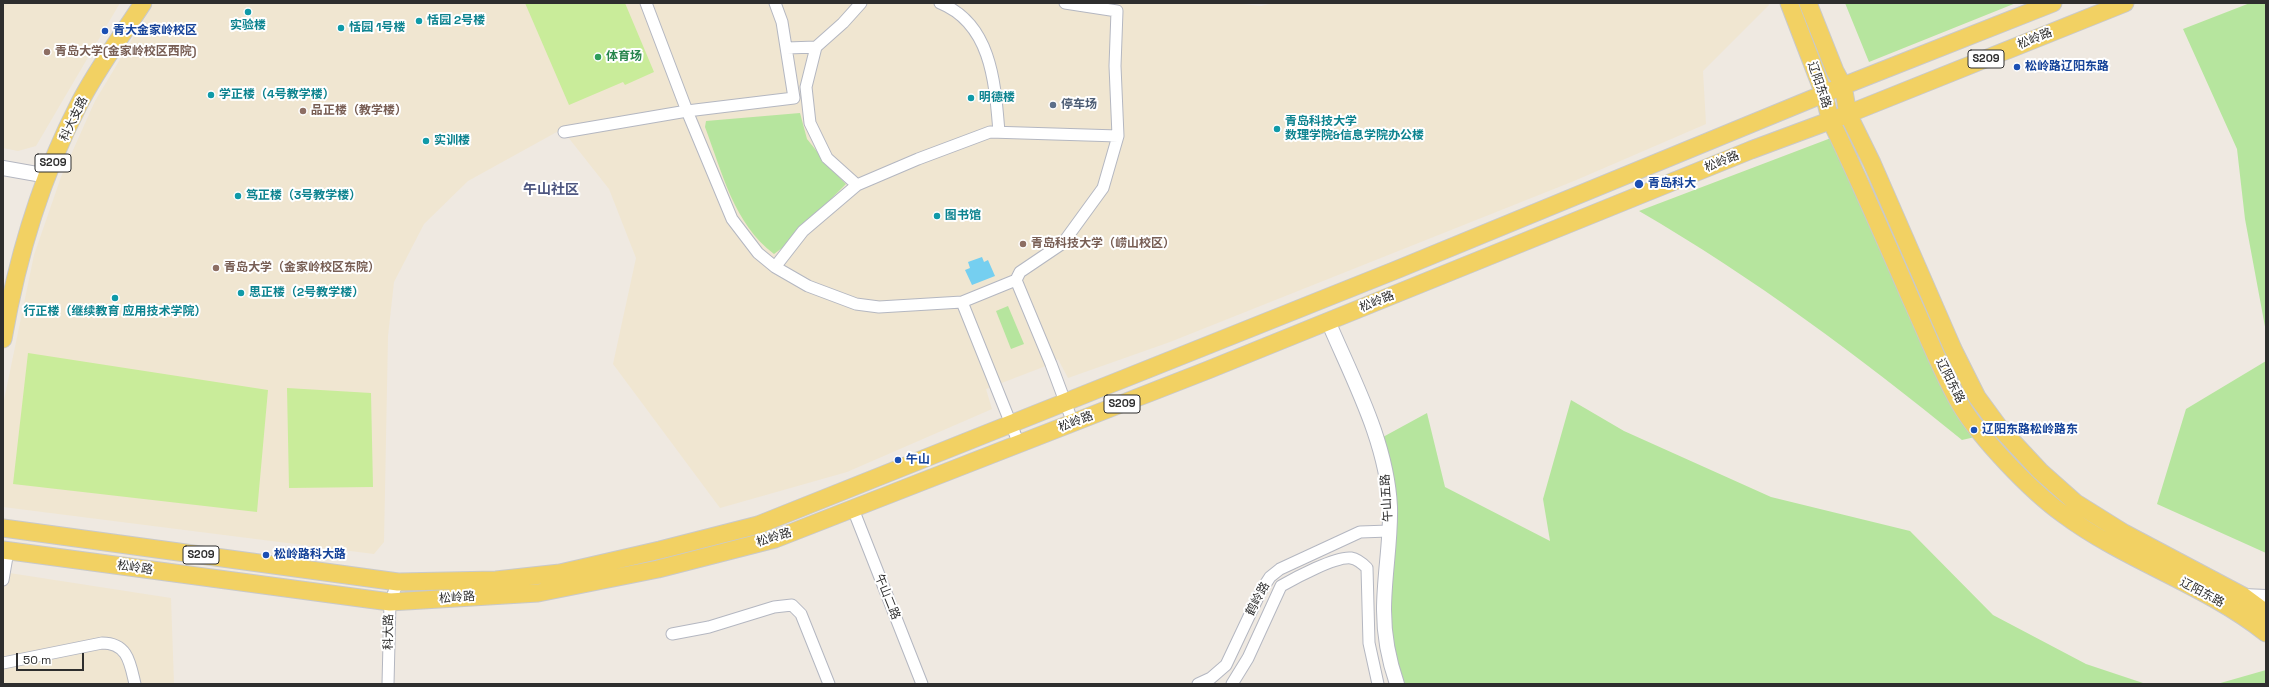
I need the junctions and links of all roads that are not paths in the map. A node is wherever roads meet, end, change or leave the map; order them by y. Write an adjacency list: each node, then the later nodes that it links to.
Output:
1 (130, 3): 23 (main road, 科大支路 / S209)
2 (143, 3): 23 (main road, 科大支路 / S209)
3 (646, 3): 16 (street)
4 (775, 3): 13 (street)
5 (861, 3): 12 (street)
6 (940, 3): 20 (street)
7 (1065, 3): 21 (street)
8 (1789, 3): 15 (main road, 辽阳东路)
9 (1808, 3): 14 (main road, 辽阳东路)
10 (2053, 3): 14 (main road, 松岭路 / S209)
11 (2125, 3): 17 (main road, 松岭路 / S209)
12 (816, 47): 13 (street); 24 (street)
13 (787, 48): 16 (street)
14 (1843, 86): 15 (main road, 松岭路 / S209); 17 (main road, 辽阳东路)
15 (1824, 94): 18 (main road, 辽阳东路); 31 (main road, 松岭路 / S209)
16 (687, 111): 19 (street); 25 (street)
17 (1848, 114): 18 (main road, 松岭路 / S209); 41 (main road, 辽阳东路)
18 (1830, 119): 29 (main road, 松岭路 / S209); 45 (main road, 辽阳东路)
19 (564, 132)
20 (998, 132): 21 (street); 24 (street)
21 (1118, 136): 26 (street)
22 (3, 168): 23 (street)
23 (43, 175): 27 (main road, 科大支路 / S209); 30 (main road, 科大支路 / S209)
24 (857, 185): 25 (street)
25 (775, 267): 28 (street)
26 (1016, 280): 28 (street); 31 (street)
27 (3, 292)
28 (962, 302): 32 (street)
29 (1328, 321): 33 (main road, 松岭路 / S209); 37 (street, 午山五路)
30 (3, 339)
31 (1065, 403): 32 (main road, 松岭路 / S209); 33 (street)
32 (1011, 423): 34 (street); 40 (main road, 松岭路 / S209)
33 (1073, 423): 34 (main road, 松岭路 / S209)
34 (1019, 444): 35 (main road, 松岭路 / S209)
35 (853, 509): 43 (main road, 松岭路 / S209); 52 (street, 午山二路)
36 (3, 528): 40 (main road, 松岭路 / S209)
37 (1389, 531): 48 (street, 鹤岭路); 57 (street, 午山五路)
38 (6, 551): 39 (street); 43 (main road, 松岭路 / S209)
39 (3, 580)
40 (398, 582): 43 (street, 科大路)
41 (2243, 596): 42 (street); 44 (main road, 辽阳东路)
42 (2266, 597)
43 (390, 602): 50 (street, 科大路)
44 (2266, 613)
45 (2266, 633)
46 (672, 634): 51 (street)
47 (3, 663): 49 (street)
48 (1218, 672): 53 (street, 鹤岭路); 54 (street)
49 (135, 684)
50 (388, 684)
51 (829, 684)
52 (922, 684)
53 (1198, 684)
54 (1226, 684)
55 (1232, 684): 56 (street)
56 (1378, 684)
57 (1397, 684)

